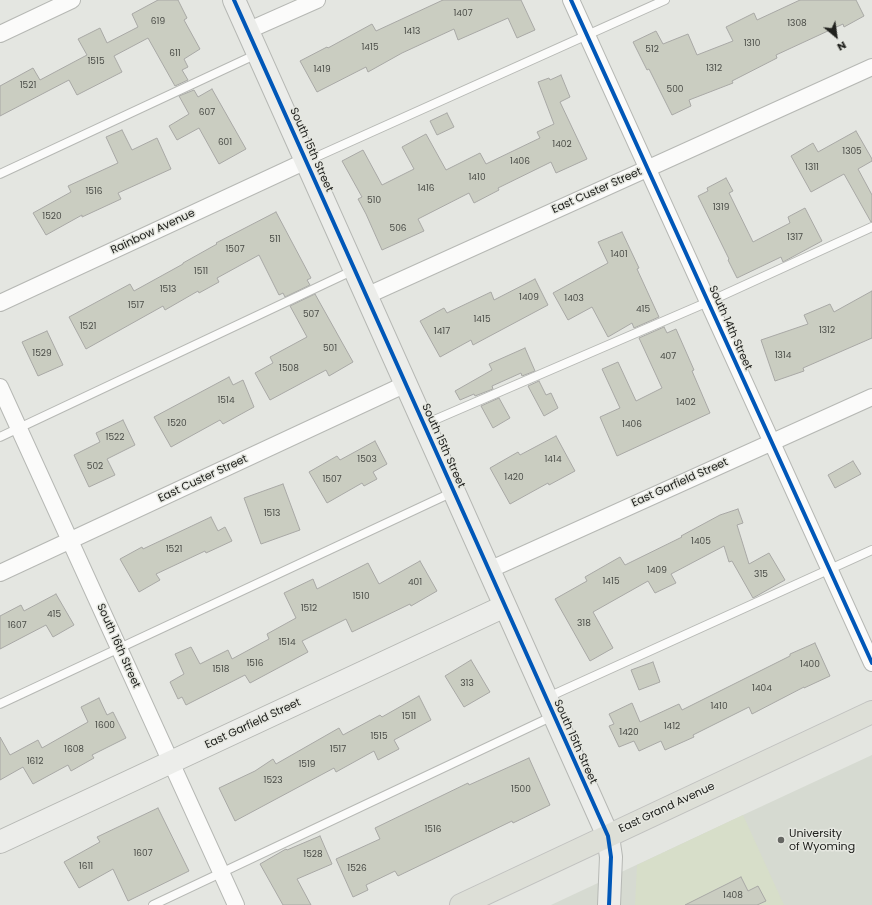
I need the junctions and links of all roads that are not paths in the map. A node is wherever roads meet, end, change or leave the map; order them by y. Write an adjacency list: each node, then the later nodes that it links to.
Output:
1 (72, 0): 7 (street)
2 (234, 0): 6 (main road, South 15th Street)
3 (317, 0): 6 (street)
4 (571, 0): 8 (street, South 14th Street)
5 (665, 0): 8 (lane)
6 (247, 31): 9 (main road, South 15th Street)
7 (0, 34)
8 (587, 35): 11 (lane); 12 (street, South 14th Street)
9 (258, 54): 11 (main road, South 15th Street); 13 (lane)
10 (872, 67): 12 (street, East Custer Street)
11 (306, 161): 15 (main road, South 15th Street); 18 (street, Rainbow Avenue)
12 (648, 168): 16 (street, East Custer Street); 17 (street, South 14th Street)
13 (0, 174)
14 (872, 228): 17 (lane)
15 (355, 270): 16 (main road, South 15th Street); 23 (lane)
16 (366, 296): 19 (main road, South 15th Street)
17 (708, 302): 22 (lane); 25 (street, South 14th Street)
18 (0, 303)
19 (406, 384): 22 (main road, South 15th Street); 27 (street, East Custer Street)
20 (0, 387): 23 (street, South 16th Street)
21 (872, 397): 25 (street, East Garfield Street)
22 (424, 425): 26 (main road, South 15th Street)
23 (19, 428): 24 (lane); 27 (street, South 16th Street)
24 (0, 437)
25 (772, 442): 29 (street, South 14th Street); 30 (street, East Garfield Street)
26 (454, 492): 30 (main road, South 15th Street); 33 (lane)
27 (70, 541): 31 (street, East Custer Street); 33 (street, South 16th Street)
28 (872, 550): 29 (lane)
29 (829, 569): 34 (street, South 14th Street); 36 (lane)
30 (489, 570): 32 (main road, South 15th Street)
31 (0, 573)
32 (505, 606): 36 (main road, South 15th Street); 38 (main road, East Garfield Street)
33 (119, 648): 35 (lane); 38 (street, South 16th Street)
34 (872, 663)
35 (0, 704)
36 (550, 707): 39 (main road, South 15th Street); 41 (lane)
37 (872, 712): 39 (main road, East Grand Avenue)
38 (171, 762): 40 (main road, East Garfield Street); 41 (street, South 16th Street)
39 (608, 836): 44 (main road, East Grand Avenue); 45 (main road, South 15th Street)
40 (0, 842)
41 (221, 873): 42 (lane); 43 (street, South 16th Street)
42 (153, 905)
43 (236, 905)
44 (461, 905)
45 (609, 905)

